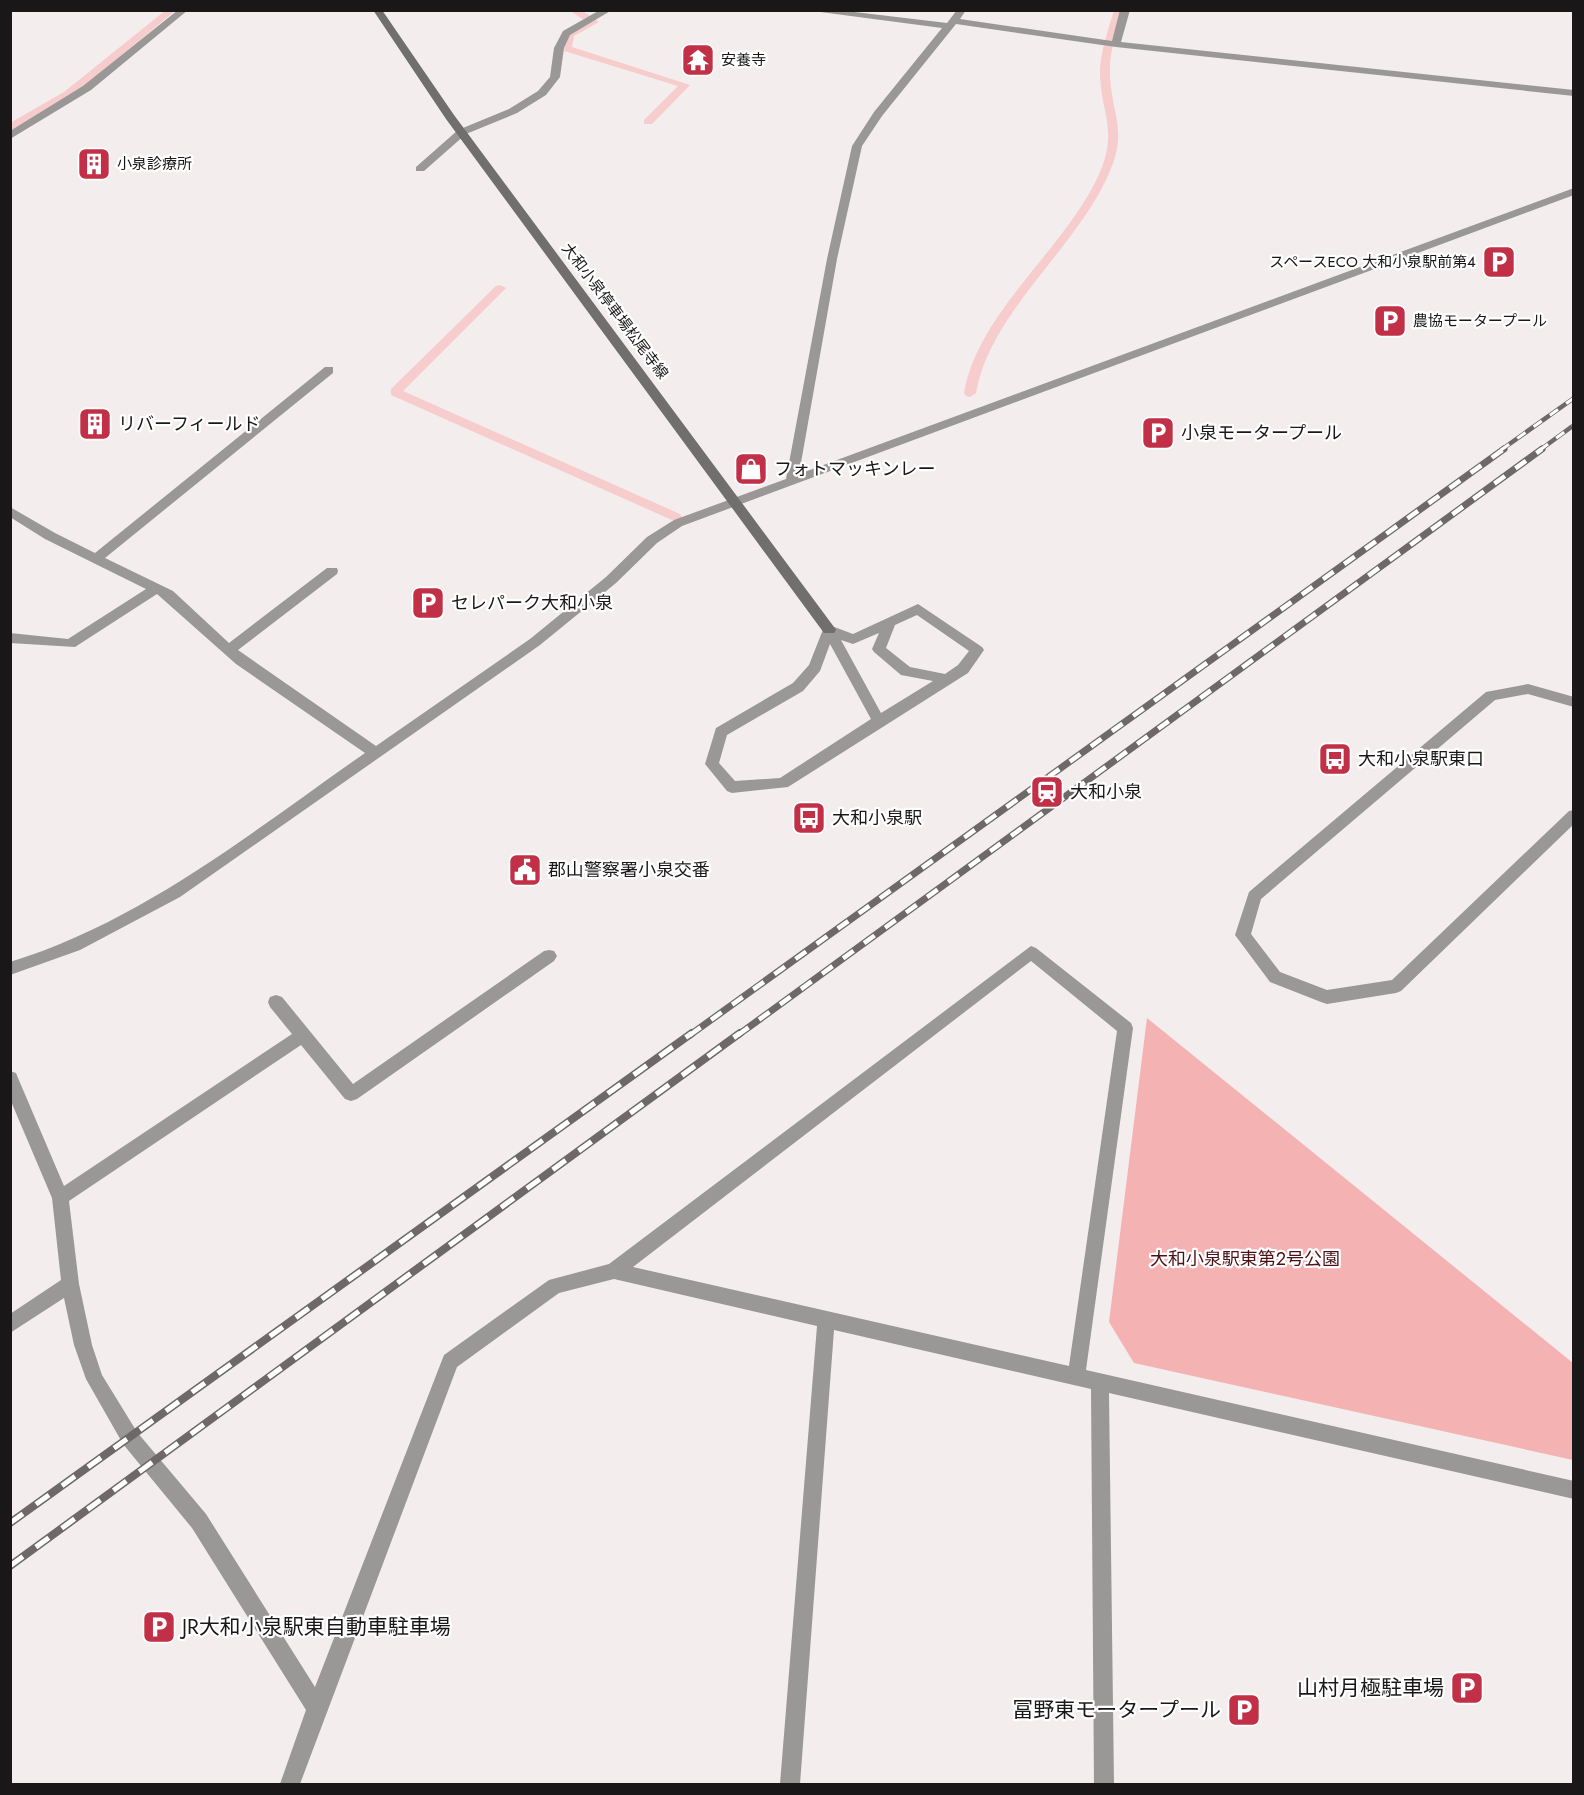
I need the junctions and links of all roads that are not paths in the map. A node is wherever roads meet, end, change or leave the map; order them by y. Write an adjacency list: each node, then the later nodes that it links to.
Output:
1 (184, 10): 11 (street)
2 (377, 10): 10 (main road, 大和小泉停車場松尾寺線)
3 (608, 10): 10 (street)
4 (809, 10): 7 (street)
5 (962, 10): 7 (street)
6 (1125, 10): 8 (street)
7 (951, 24): 8 (street); 15 (street)
8 (1116, 44): 9 (street)
9 (1574, 93)
10 (462, 132): 12 (street); 16 (main road, 大和小泉停車場松尾寺線)
11 (10, 136)
12 (420, 169)
13 (1574, 191): 15 (street)
14 (328, 370): 18 (street)
15 (792, 480): 16 (street)
16 (736, 502): 22 (main road, 大和小泉停車場松尾寺線); 28 (street)
17 (10, 511): 18 (street)
18 (95, 559): 20 (street)
19 (332, 571): 24 (street)
20 (156, 589): 23 (street); 24 (street)
21 (890, 621): 22 (street); 25 (street); 25 (street)
22 (829, 630): 27 (street); 27 (street)
23 (10, 638)
24 (229, 650): 28 (street)
25 (947, 679): 27 (street)
26 (1574, 702): 30 (street)
27 (879, 721)
28 (376, 753): 32 (street)
29 (1574, 815): 30 (street)
30 (1567, 827)
31 (549, 956): 34 (street)
32 (10, 969)
33 (276, 1002): 34 (street)
34 (303, 1035): 36 (street)
35 (10, 1078): 36 (street)
36 (60, 1198): 38 (street)
37 (614, 1271): 39 (street); 41 (street); 44 (street)
38 (70, 1284): 40 (street); 44 (street)
39 (826, 1319): 41 (street); 46 (street)
40 (10, 1325)
41 (1076, 1377): 42 (street)
42 (1100, 1382): 43 (street); 47 (street)
43 (1574, 1490)
44 (316, 1708): 45 (street)
45 (290, 1785)
46 (790, 1785)
47 (1104, 1785)

